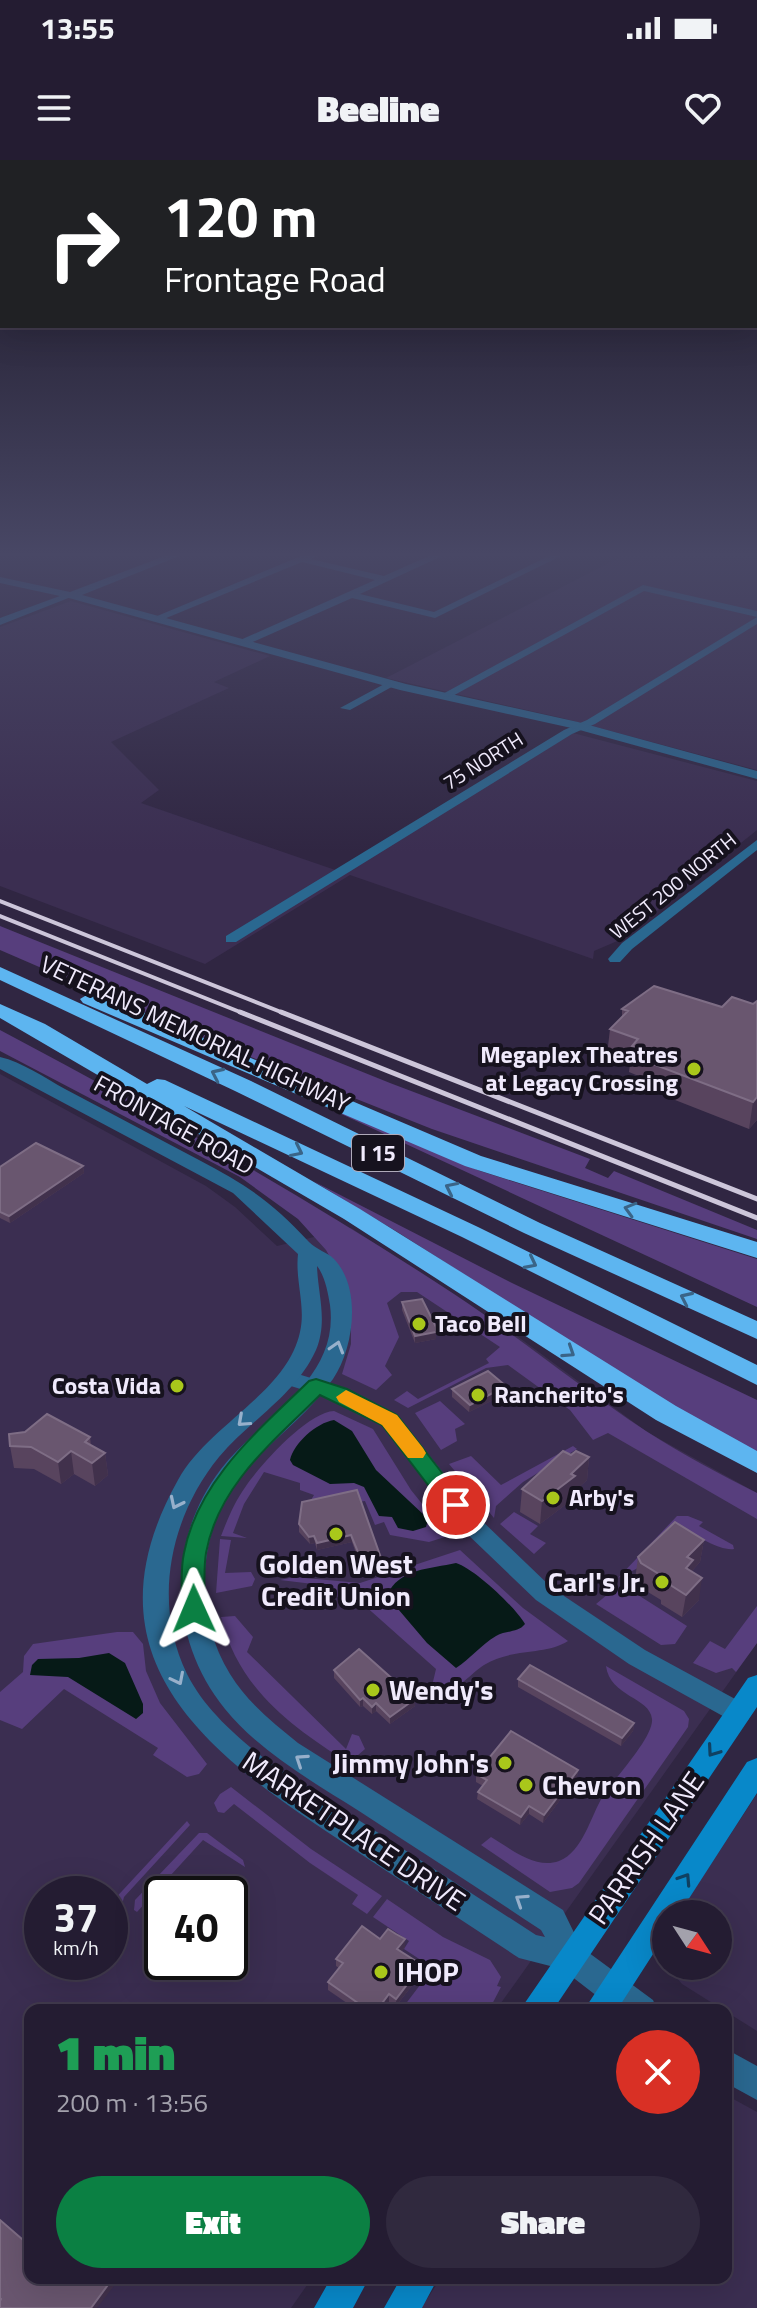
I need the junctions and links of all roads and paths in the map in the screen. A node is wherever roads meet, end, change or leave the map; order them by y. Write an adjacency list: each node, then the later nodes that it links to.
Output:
1 (273, 651): 4 (street)
2 (527, 651): 5 (street)
3 (701, 651): 7 (street, 75 NORTH)
4 (398, 685): 5 (street); 6 (street)
5 (445, 696): 7 (street)
6 (346, 708)
7 (578, 726): 8 (street); 10 (street, 75 NORTH)
8 (757, 775)
9 (757, 844): 11 (street, WEST 200 NORTH)
10 (231, 939)
11 (615, 959)
12 (0, 973): 13 (highway, VETERANS MEMORIAL HIGHWAY / I 15)
13 (41, 991): 17 (highway, one-way to 13); 19 (highway, VETERANS MEMORIAL HIGHWAY / I 15, one-way to 13)
14 (0, 1010): 15 (highway, I 15)
15 (24, 1021): 20 (highway, I 15, one-way to 20); 21 (highway, one-way to 21)
16 (0, 1062): 18 (street, FRONTAGE ROAD)
17 (757, 1250)
18 (308, 1254): 22 (street); 22 (street, FRONTAGE ROAD, one-way to 18)
19 (757, 1331)
20 (757, 1376)
21 (609, 1378): 23 (highway); 24 (highway)
22 (302, 1382): 26 (street); 28 (street, MARKETPLACE DRIVE)
23 (757, 1463)
24 (757, 1472)
25 (757, 1686): 26 (main road, PARRISH LANE)
26 (739, 1713): 28 (main road, PARRISH LANE, one-way to 28)
27 (757, 1770): 29 (main road, PARRISH LANE, one-way to 27)
28 (570, 1957): 29 (street, MARKETPLACE DRIVE); 30 (main road, PARRISH LANE)
29 (605, 2000)
30 (539, 2004)
31 (732, 2069): 32 (street)
32 (757, 2084)
33 (348, 2284): 35 (main road)
34 (417, 2284): 36 (main road)
35 (332, 2308)
36 (402, 2308)

